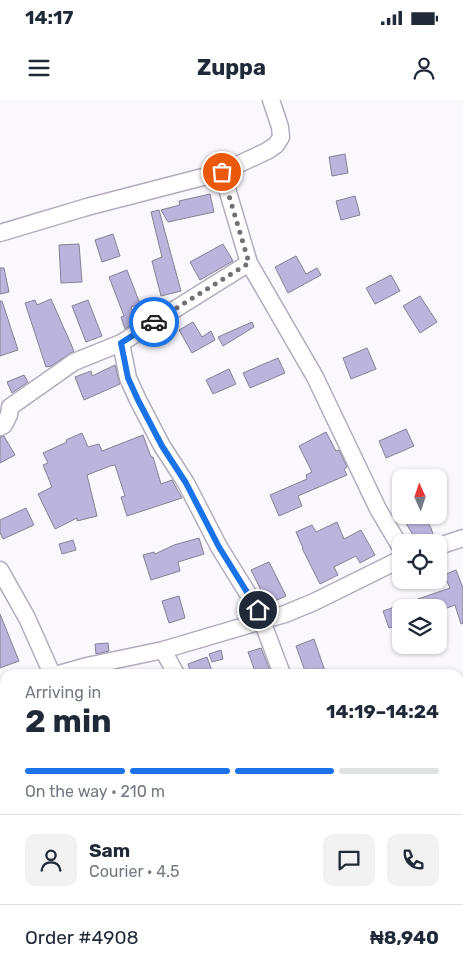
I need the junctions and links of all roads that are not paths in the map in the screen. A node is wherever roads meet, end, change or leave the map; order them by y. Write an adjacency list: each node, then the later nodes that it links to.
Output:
1 (271, 100): 2 (street)
2 (222, 172): 3 (street); 4 (street)
3 (0, 233)
4 (249, 263): 5 (street); 8 (street)
5 (121, 343): 6 (street); 13 (street)
6 (5, 402): 7 (street)
7 (0, 427)
8 (393, 534)
9 (463, 538): 10 (street)
10 (447, 543)
11 (392, 563): 13 (street)
12 (0, 570): 15 (street)
13 (263, 620): 14 (street); 18 (street)
14 (163, 650): 16 (street); 17 (street)
15 (50, 669)
16 (76, 669)
17 (173, 669)
18 (280, 669)

